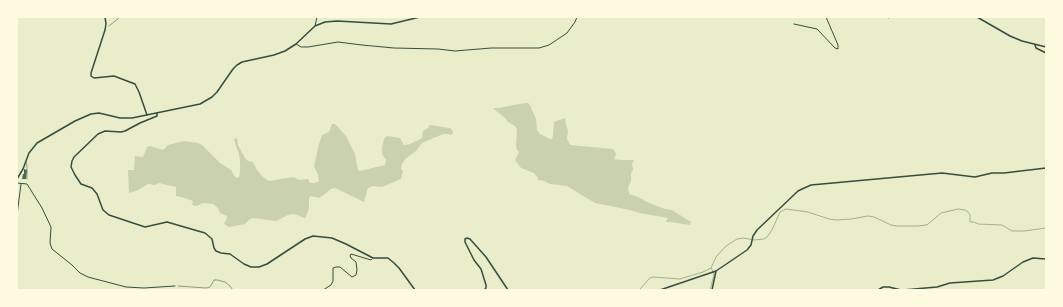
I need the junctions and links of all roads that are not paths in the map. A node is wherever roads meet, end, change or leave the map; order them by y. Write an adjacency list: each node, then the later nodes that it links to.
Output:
1 (104, 17): 14 (street)
2 (317, 17): 8 (street)
3 (420, 17): 8 (street)
4 (577, 17): 9 (street)
5 (826, 17): 7 (street)
6 (977, 17): 10 (street)
7 (794, 24)
8 (315, 26): 9 (street)
9 (296, 44): 13 (street)
10 (1035, 45): 11 (street); 12 (street)
11 (1046, 47)
12 (1046, 53)
13 (157, 113): 14 (street); 22 (street)
14 (147, 115): 15 (street)
15 (26, 162): 17 (street); 18 (lane)
16 (1046, 168): 24 (street)
17 (17, 179)
18 (27, 179)
19 (17, 183): 20 (street)
20 (21, 184): 21 (street); 25 (street)
21 (17, 215)
22 (373, 258): 26 (street); 27 (street)
23 (1046, 259): 33 (street)
24 (716, 272): 30 (street); 31 (street)
25 (175, 286)
26 (323, 290)
27 (415, 290)
28 (484, 290): 29 (street)
29 (508, 290)
30 (660, 290)
31 (712, 290)
32 (878, 290): 33 (street)
33 (902, 290)

